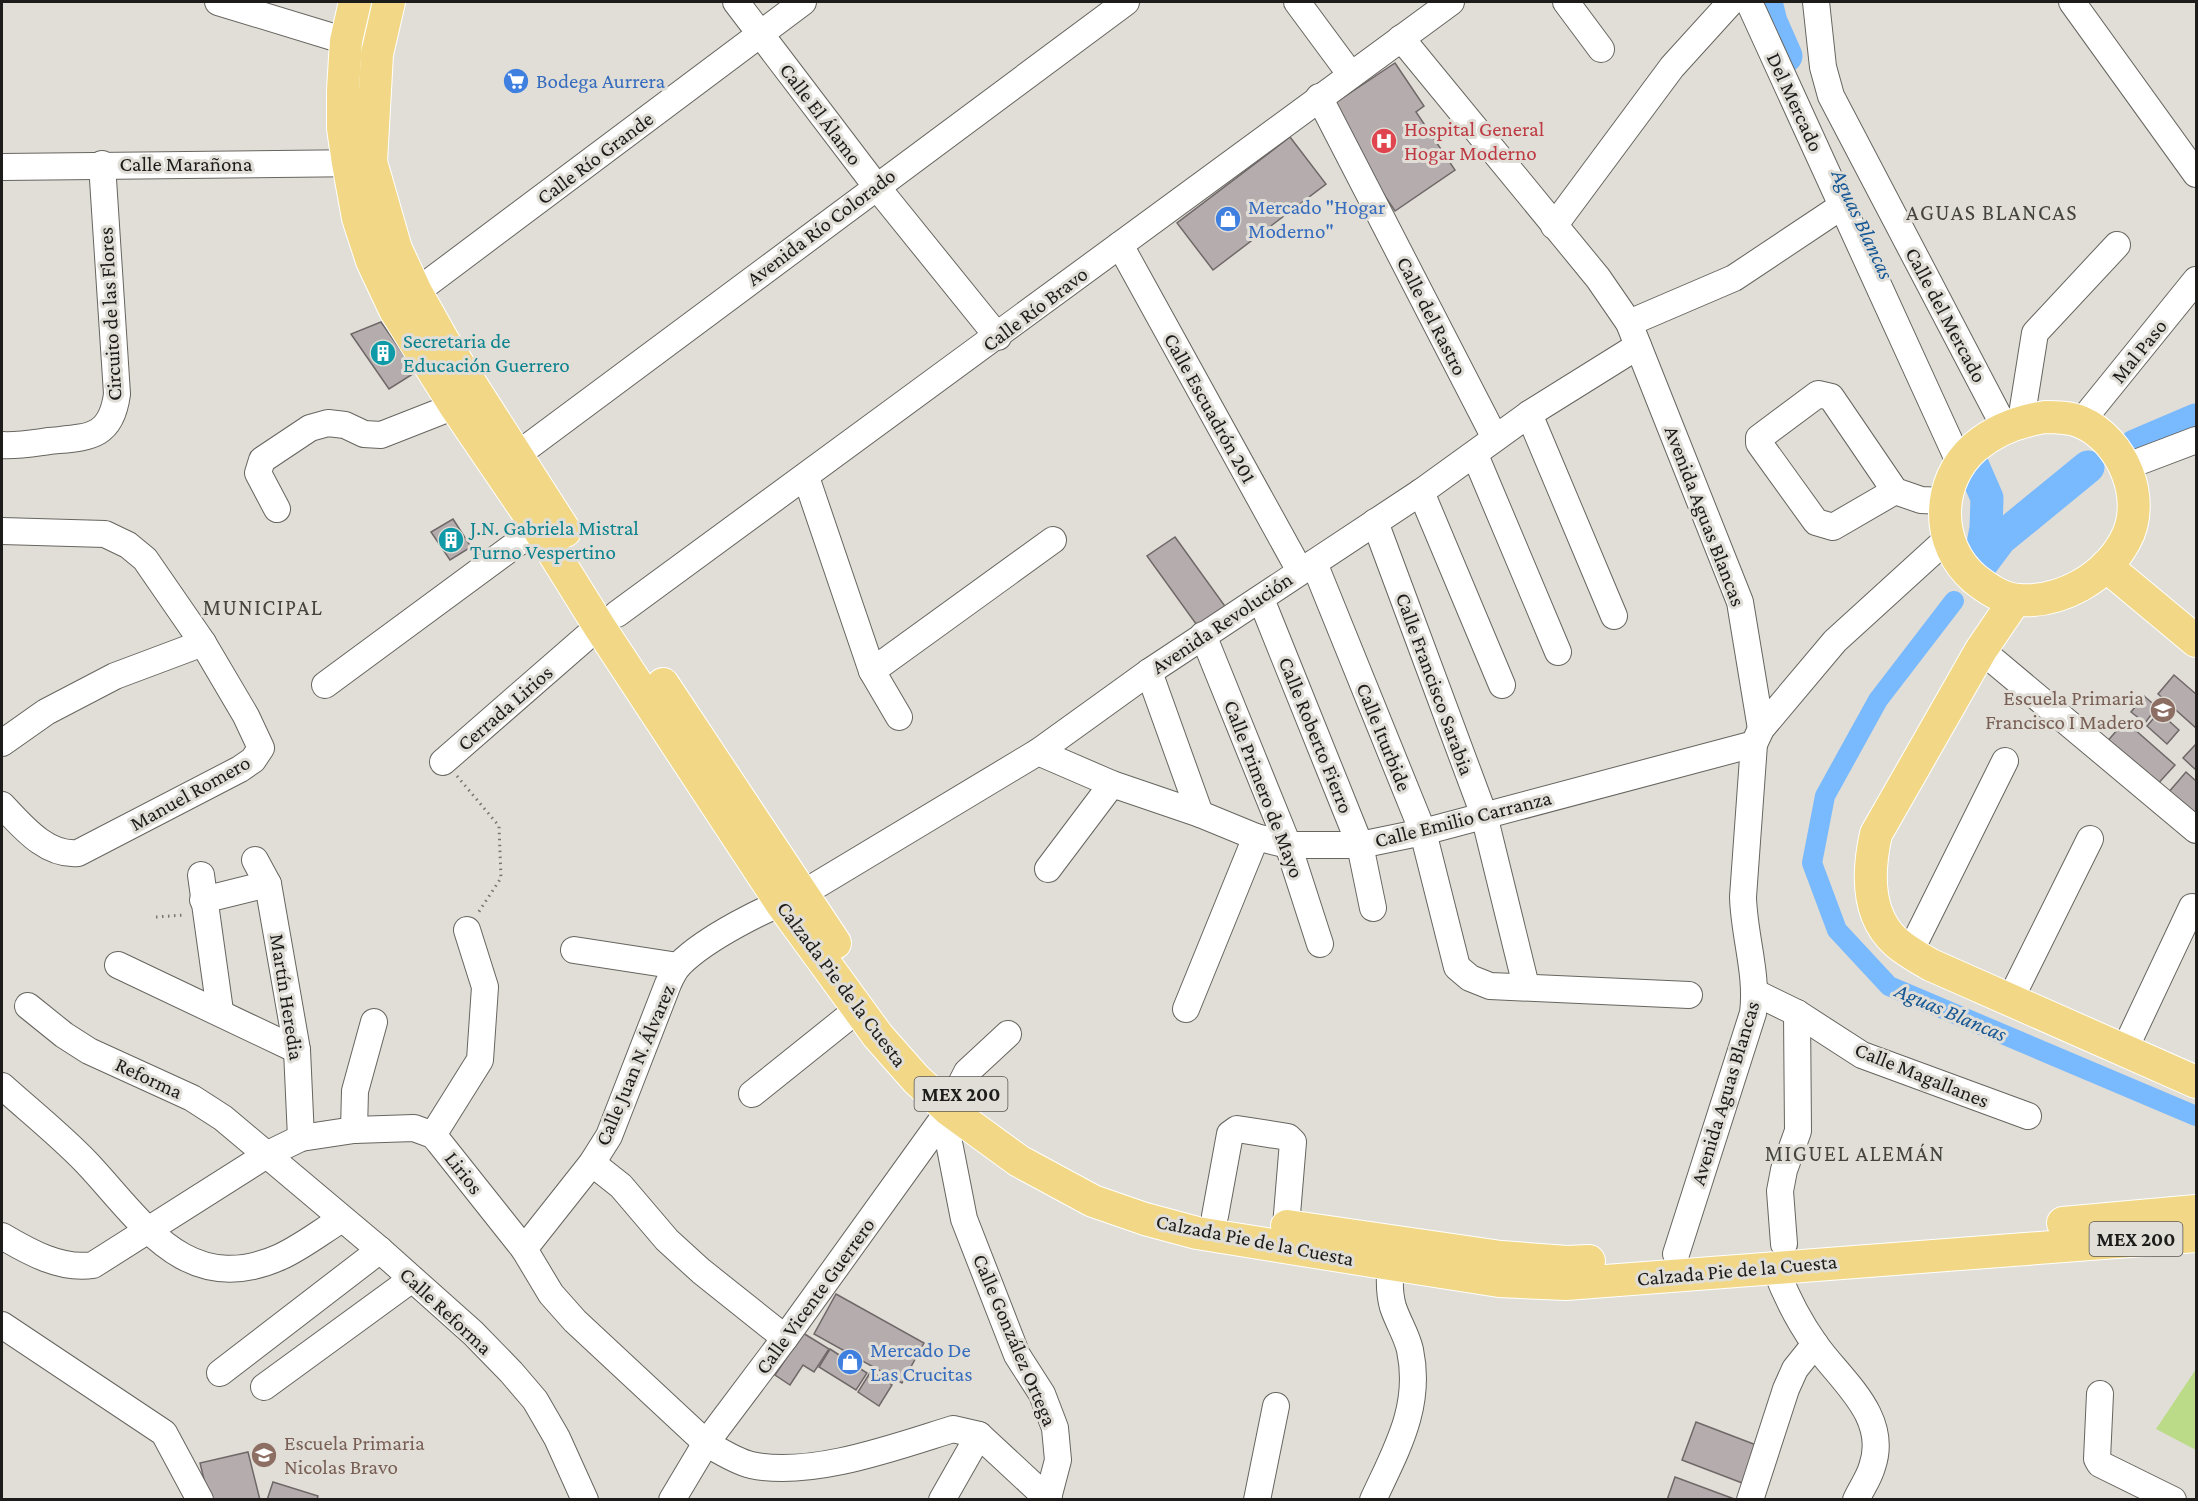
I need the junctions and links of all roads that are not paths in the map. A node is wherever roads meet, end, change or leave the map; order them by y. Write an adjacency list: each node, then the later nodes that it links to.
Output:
1 (218, 2): 16 (street)
2 (355, 2): 16 (main road, Calzada Pie de la Cuesta / MEX 200)
3 (389, 2): 20 (main road, Calzada Pie de la Cuesta / MEX 200)
4 (736, 2): 14 (street, Calle El Álamo)
5 (803, 2): 14 (street, Calle Río Grande)
6 (1126, 2): 24 (street, Avenida Río Colorado)
7 (1297, 2): 18 (street)
8 (1451, 2): 15 (street, Calle Río Bravo)
9 (1566, 2): 17 (street)
10 (1731, 2): 26 (street)
11 (1749, 2): 25 (street, Del Mercado)
12 (1816, 2): 36 (street, Calle del Mercado)
13 (2072, 2): 23 (street)
14 (760, 34): 24 (street, Calle El Álamo); 30 (street, Calle Río Grande)
15 (1401, 38): 18 (street, Calle Río Bravo); 26 (street, Avenida Aguas Blancas)
16 (346, 41): 20 (main road, Calzada Pie de la Cuesta / MEX 200)
17 (1601, 50)
18 (1351, 75): 19 (street, Calle Río Bravo)
19 (1319, 98): 27 (street, Calle Río Bravo); 37 (street, Calle del Rastro)
20 (359, 163): 21 (street, Calle Marañona); 30 (main road, Calzada Pie de la Cuesta / MEX 200); 33 (main road, Calzada Pie de la Cuesta / MEX 200)
21 (102, 164): 22 (street, Calle Marañona); 39 (street, Circuito de las Flores)
22 (2, 167)
23 (2196, 174)
24 (876, 186): 32 (street, Calle El Álamo); 41 (street, Avenida Río Colorado)
25 (1842, 206): 31 (street, Avenida Revolución); 42 (street, Del Mercado)
26 (1554, 226): 31 (street, Avenida Aguas Blancas)
27 (1120, 245): 32 (street, Calle Río Bravo); 55 (street, Calle Escuadrón 201)
28 (2117, 245): 36 (street)
29 (2196, 280): 35 (street, Mal Paso)
30 (416, 292): 41 (main road, Calzada Pie de la Cuesta / MEX 200)
31 (1634, 334): 34 (street, Avenida Revolución); 70 (street, Avenida Aguas Blancas)
32 (998, 337): 44 (street, Calle Río Bravo)
33 (455, 406): 48 (street); 50 (main road, Calzada Pie de la Cuesta / MEX 200)
34 (1529, 414): 37 (street, Avenida Revolución); 58 (street)
35 (2081, 422): 36 (main road); 43 (main road)
36 (2015, 424): 42 (main road)
37 (1495, 438): 40 (street, Avenida Revolución)
38 (2196, 440): 43 (street)
39 (2, 446)
40 (1475, 454): 46 (street, Avenida Revolución); 64 (street)
41 (517, 455): 59 (main road, Calzada Pie de la Cuesta / MEX 200)
42 (1960, 464): 47 (main road)
43 (2125, 467): 54 (main road)
44 (806, 477): 59 (street, Calle Río Bravo); 65 (street)
45 (1894, 491): 45 (street); 47 (street)
46 (1421, 492): 49 (street, Avenida Revolución); 68 (street)
47 (1945, 501): 52 (main road)
48 (277, 509)
49 (1375, 522): 55 (street, Avenida Revolución); 78 (street, Calle Francisco Sarabia)
50 (538, 528): 59 (main road, Calzada Pie de la Cuesta / MEX 200); 67 (street)
51 (2, 531): 62 (street, Manuel Romero)
52 (1947, 539): 57 (main road); 70 (street)
53 (1053, 540): 65 (street)
54 (2106, 566): 57 (main road); 61 (main road)
55 (1307, 567): 56 (street, Avenida Revolución); 80 (street, Calle Iturbide)
56 (1261, 599): 60 (street, Avenida Revolución); 84 (street, Calle Roberto Fierro)
57 (2015, 600): 63 (main road)
58 (1614, 616)
59 (608, 620): 74 (street, Cerrada Lirios); 89 (main road, Calzada Pie de la Cuesta / MEX 200)
60 (1203, 635): 66 (street, Avenida Revolución); 83 (street, Calle Primero de Mayo)
61 (2196, 641)
62 (203, 643): 71 (street); 76 (street, Manuel Romero)
63 (1981, 650): 79 (street); 96 (main road)
64 (1558, 652)
65 (872, 671): 69 (street)
66 (1149, 672): 72 (street, Avenida Revolución); 77 (street)
67 (325, 685)
68 (1502, 685)
69 (899, 717)
70 (1757, 736): 78 (street, Calle Emilio Carranza); 100 (street, Avenida Aguas Blancas)
71 (2, 743)
72 (1038, 752): 75 (street, Calle Emilio Carranza); 89 (street, Avenida Revolución)
73 (2005, 761): 96 (street)
74 (443, 762)
75 (1112, 784): 77 (street, Calle Emilio Carranza); 86 (street)
76 (2, 804)
77 (1200, 814): 81 (street, Calle Emilio Carranza)
78 (1484, 815): 80 (street, Calle Emilio Carranza); 99 (street, Calle Francisco Sarabia)
79 (2196, 830)
80 (1423, 832): 84 (street, Calle Emilio Carranza); 99 (street, Calle Iturbide)
81 (1256, 837): 83 (street, Calle Emilio Carranza); 105 (street)
82 (2090, 839): 102 (street)
83 (1288, 845): 84 (street, Calle Emilio Carranza); 94 (street, Calle Primero de Mayo)
84 (1360, 845): 92 (street, Calle Roberto Fierro)
85 (255, 860): 88 (street, Martín Heredia)
86 (1048, 869)
87 (201, 875): 90 (street)
88 (268, 884): 90 (street); 110 (street, Martín Heredia)
89 (791, 899): 98 (street, Calle Juan N. Álvarez); 104 (main road, Calzada Pie de la Cuesta / MEX 200); 115 (main road, Calzada Pie de la Cuesta / MEX 200)
90 (204, 907): 106 (street)
91 (2192, 907): 111 (street)
92 (1373, 908)
93 (467, 930): 118 (street)
94 (1320, 944)
95 (573, 950): 98 (street)
96 (1910, 952): 102 (main road)
97 (118, 965): 106 (street)
98 (678, 966): 121 (street, Calle Juan N. Álvarez)
99 (1526, 986): 101 (street)
100 (1756, 993): 107 (street, Calle Magallanes); 135 (street, Avenida Aguas Blancas)
101 (1689, 994)
102 (2009, 1002): 111 (main road)
103 (28, 1006): 120 (street, Reforma)
104 (858, 1009): 114 (street); 115 (main road, Calzada Pie de la Cuesta / MEX 200)
105 (1186, 1009)
106 (220, 1011): 110 (street)
107 (1797, 1014): 116 (street, Calle Magallanes); 136 (street)
108 (374, 1022): 117 (street)
109 (1008, 1034): 115 (street, Calle Vicente Guerrero)
110 (297, 1050): 119 (street, Martín Heredia)
111 (2124, 1051): 112 (main road)
112 (2196, 1082)
113 (2, 1086): 127 (street)
114 (752, 1094)
115 (950, 1106): 123 (main road, Calzada Pie de la Cuesta / MEX 200); 126 (main road, Calzada Pie de la Cuesta / MEX 200); 139 (street, Calle Vicente Guerrero); 148 (street, Calle González Ortega)
116 (2028, 1116)
117 (354, 1130): 118 (street, Lirios); 119 (street, Lirios)
118 (433, 1135): 133 (street, Lirios)
119 (301, 1138): 120 (street, Lirios)
120 (268, 1154): 124 (street, Calle Reforma); 127 (street, Lirios)
121 (592, 1163): 133 (street, Calle Juan N. Álvarez); 139 (street)
122 (2196, 1211): 136 (main road, Calzada Pie de la Cuesta / MEX 200)
123 (1215, 1216): 125 (street); 126 (main road, Calzada Pie de la Cuesta / MEX 200)
124 (342, 1219): 127 (street); 132 (street, Calle Reforma)
125 (1286, 1226): 126 (main road, Calzada Pie de la Cuesta / MEX 200); 134 (main road, Calzada Pie de la Cuesta / MEX 200)
126 (1245, 1231): 134 (main road, Calzada Pie de la Cuesta / MEX 200)
127 (148, 1232): 128 (street, Lirios)
128 (2, 1236)
129 (2196, 1236): 130 (main road, MEX 200)
130 (2075, 1244): 131 (street, Calzada Pie de la Cuesta); 136 (main road, Calzada Pie de la Cuesta / MEX 200)
131 (2196, 1248)
132 (380, 1250): 137 (street, Calle Reforma); 141 (street)
133 (524, 1250): 146 (street, Lirios)
134 (1392, 1253): 135 (main road, Calzada Pie de la Cuesta / MEX 200); 136 (main road, Calzada Pie de la Cuesta / MEX 200); 154 (street)
135 (1676, 1254): 136 (main road, Calzada Pie de la Cuesta / MEX 200)
136 (1780, 1255): 140 (street)
137 (412, 1279): 142 (street); 150 (street, Calle Reforma)
138 (2, 1325): 149 (street)
139 (785, 1338): 146 (street, Calle Vicente Guerrero)
140 (1815, 1344): 147 (street); 155 (street)
141 (220, 1373)
142 (264, 1387)
143 (2100, 1394): 156 (street)
144 (1276, 1406): 153 (street)
145 (979, 1435): 146 (street, Lirios); 148 (street); 152 (street)
146 (706, 1443): 151 (street, Calle Vicente Guerrero)
147 (1753, 1490)
148 (1049, 1499)
149 (200, 1500)
150 (585, 1500)
151 (672, 1500)
152 (942, 1500)
153 (1257, 1500)
154 (1373, 1500)
155 (1856, 1500)
156 (2174, 1500)

